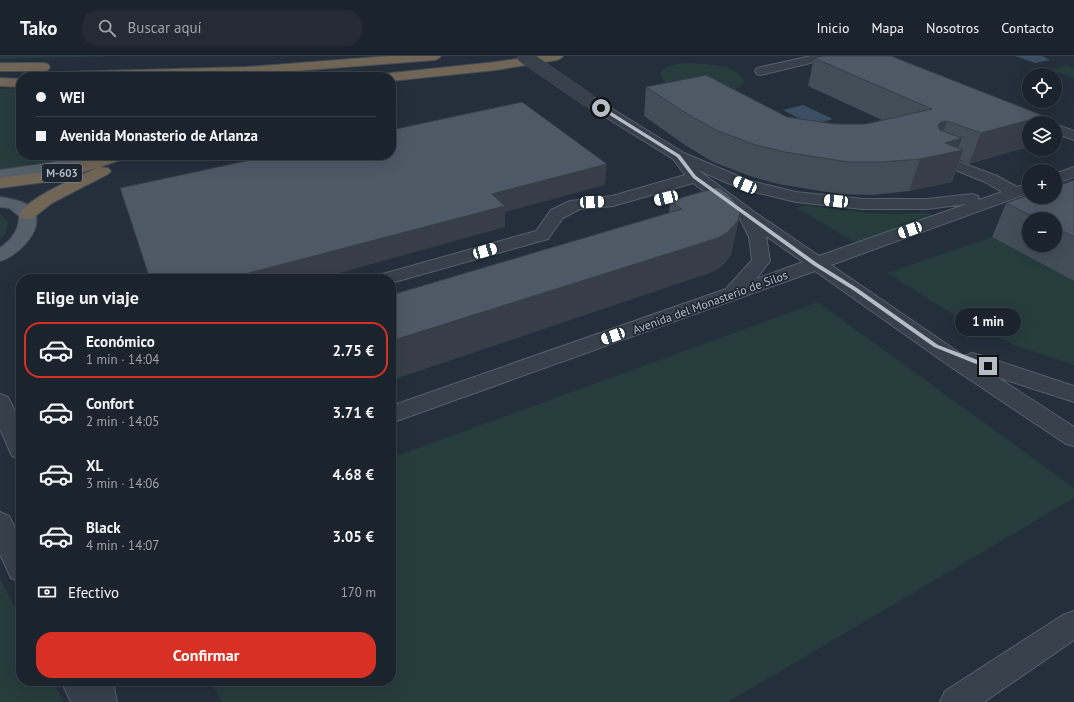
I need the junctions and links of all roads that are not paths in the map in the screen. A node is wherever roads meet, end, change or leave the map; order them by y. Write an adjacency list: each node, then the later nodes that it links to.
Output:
1 (315, 56): 6 (highway)
2 (435, 56): 8 (highway)
3 (524, 56): 16 (street, bridge)
4 (557, 56): 10 (highway)
5 (827, 56): 7 (street)
6 (0, 67)
7 (761, 71)
8 (210, 72)
9 (16, 77): 11 (highway)
10 (396, 77)
11 (0, 78)
12 (0, 82): 13 (highway)
13 (16, 83)
14 (1062, 131): 15 (street)
15 (1074, 136)
16 (678, 156): 24 (street); 26 (street)
17 (936, 157): 27 (street)
18 (82, 160): 22 (main road, M-603)
19 (107, 160): 25 (highway, M-603)
20 (124, 160): 31 (highway)
21 (1074, 172): 23 (street)
22 (0, 175)
23 (1062, 176)
24 (701, 182): 30 (street); 32 (street); 35 (street)
25 (0, 183)
26 (1022, 189)
27 (1022, 189)
28 (1022, 189): 34 (street, Avenida del Monasterio de Silos)
29 (0, 202): 31 (main road)
30 (637, 206)
31 (27, 214): 33 (main road)
32 (747, 215): 34 (street); 36 (street)
33 (0, 256)
34 (815, 264): 36 (street, Avenida del Monasterio de Silos); 37 (street)
35 (396, 276)
36 (732, 294): 40 (street, Avenida del Monasterio de Silos)
37 (936, 346): 38 (street); 41 (street)
38 (1074, 394)
39 (0, 402): 42 (street)
40 (396, 412)
41 (1074, 438)
42 (16, 439)
43 (0, 523): 44 (street)
44 (16, 559)
45 (1074, 624): 50 (street)
46 (79, 686): 48 (street)
47 (98, 686): 49 (street)
48 (88, 702)
49 (101, 702)
50 (956, 702)

